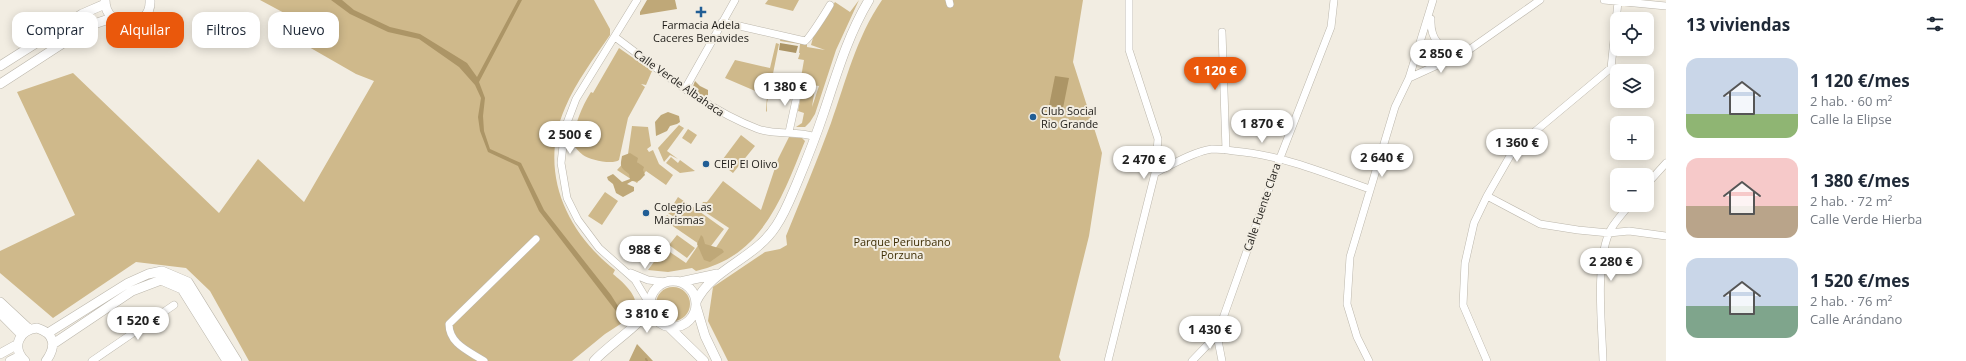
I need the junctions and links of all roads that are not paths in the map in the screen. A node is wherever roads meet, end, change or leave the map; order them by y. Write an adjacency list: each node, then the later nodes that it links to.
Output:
1 (637, 0): 20 (street)
2 (735, 0): 18 (street)
3 (869, 0): 29 (street)
4 (1129, 0): 33 (street)
5 (1334, 0): 31 (street, Calle Fuente Clara)
6 (1433, 0): 14 (street)
7 (1540, 0): 22 (street)
8 (1604, 0): 11 (street)
9 (152, 1): 16 (street)
10 (105, 2): 15 (street); 23 (street)
11 (1618, 2): 13 (street); 36 (street)
12 (830, 5): 18 (street)
13 (1666, 6)
14 (1431, 10): 22 (street); 24 (street)
15 (109, 12)
16 (147, 12)
17 (106, 20): 25 (street)
18 (721, 24): 21 (street); 27 (street)
19 (1222, 32): 30 (street)
20 (615, 37): 27 (street, Calle Verde Albahaca); 41 (street)
21 (776, 39)
22 (1466, 52): 24 (street)
23 (0, 66)
24 (1409, 78): 35 (street)
25 (0, 84)
26 (799, 86): 28 (street)
27 (685, 89): 28 (street, Calle Verde Albahaca)
28 (789, 132): 29 (street, Calle Verde Albahaca)
29 (815, 137): 42 (street)
30 (1226, 150): 31 (street); 33 (street)
31 (1280, 158): 35 (street); 55 (street, Calle Fuente Clara)
32 (1666, 163): 34 (street)
33 (1156, 173): 69 (street)
34 (1654, 176)
35 (1369, 189): 72 (street)
36 (1487, 196): 38 (street); 73 (street)
37 (1624, 212): 38 (street)
38 (1609, 233): 39 (street); 74 (street)
39 (1666, 236)
40 (536, 238): 65 (street)
41 (622, 268): 43 (street); 48 (street)
42 (726, 271): 44 (street); 46 (street)
43 (665, 282): 44 (street); 48 (street)
44 (680, 282): 46 (street)
45 (0, 302): 52 (street)
46 (696, 304): 50 (street); 68 (street)
47 (174, 305): 63 (street)
48 (650, 306): 50 (street); 51 (street)
49 (0, 313): 54 (street)
50 (666, 325): 51 (street); 67 (street)
51 (632, 328): 66 (street)
52 (30, 329): 53 (street); 54 (street)
53 (48, 333): 57 (street); 64 (street)
54 (21, 334): 56 (street)
55 (1217, 335): 70 (street, Calle Fuente Clara); 71 (street)
56 (18, 344): 58 (street); 59 (street)
57 (53, 344): 60 (street); 62 (street)
58 (0, 354)
59 (22, 359): 61 (street)
60 (223, 360)
61 (10, 361)
62 (46, 361)
63 (92, 361)
64 (237, 361)
65 (484, 361)
66 (594, 361)
67 (704, 361)
68 (717, 361)
69 (1108, 361)
70 (1192, 361)
71 (1222, 361)
72 (1369, 361)
73 (1487, 361)
74 (1603, 361)

